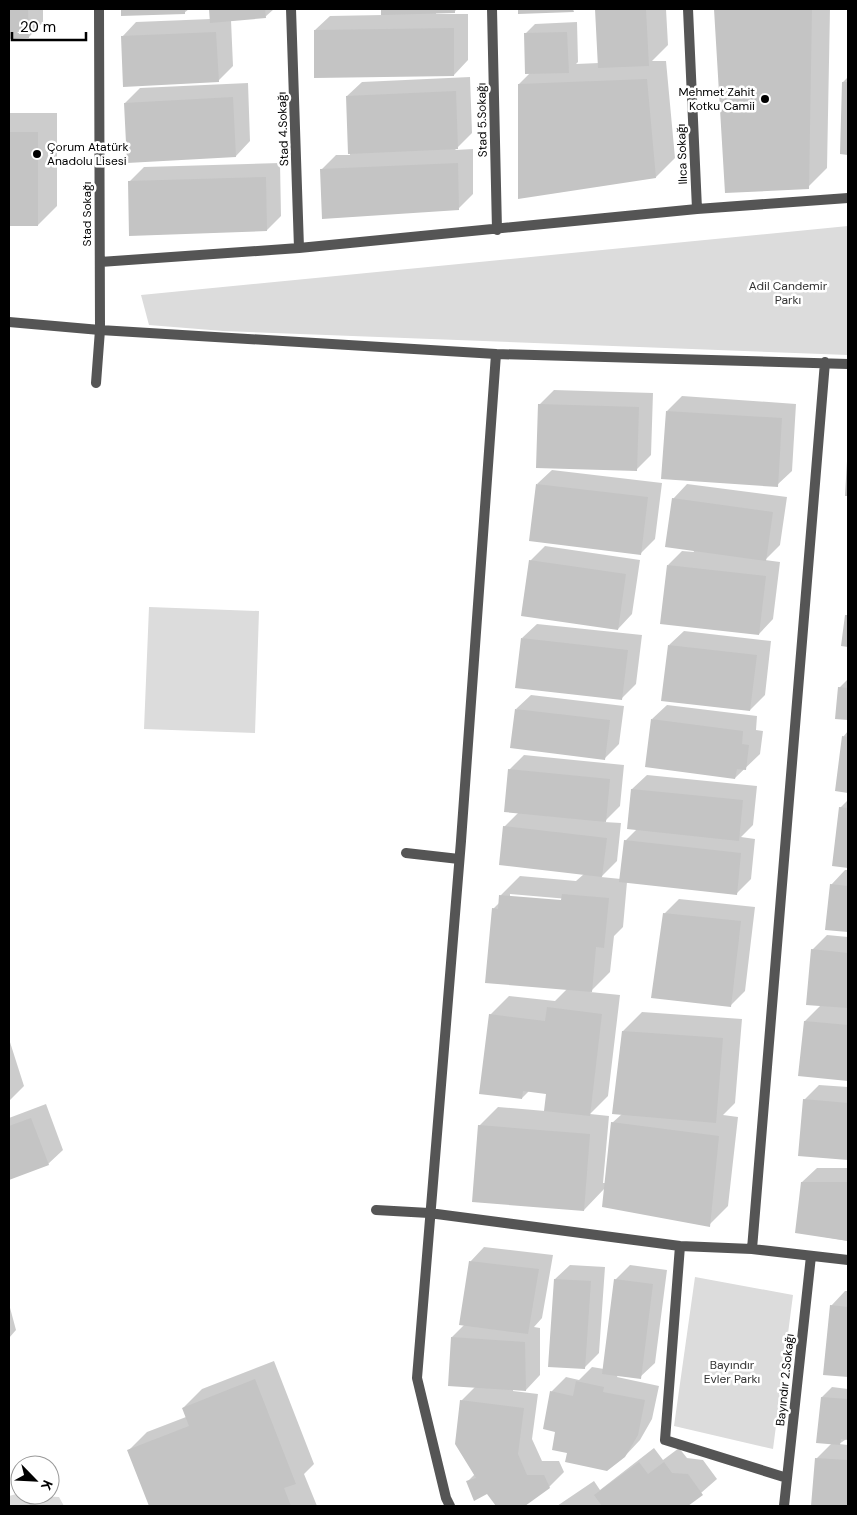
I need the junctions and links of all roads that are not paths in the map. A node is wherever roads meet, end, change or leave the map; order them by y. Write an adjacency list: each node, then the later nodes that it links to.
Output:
1 (100, 9): 9 (street, Stad Sokağı)
2 (291, 9): 8 (street, Stad 4.Sokağı)
3 (492, 9): 7 (street, Stad 5.Sokağı)
4 (688, 9): 6 (street, Ilıca Sokağı)
5 (848, 198): 6 (street)
6 (697, 209): 7 (street)
7 (497, 230): 8 (street)
8 (299, 248): 9 (street)
9 (100, 262): 11 (street, Stad Sokağı)
10 (9, 322): 11 (street)
11 (100, 330): 12 (street); 15 (street, Stad Sokağı)
12 (496, 354): 13 (street); 17 (street)
13 (825, 362): 14 (street); 21 (street)
14 (848, 364)
15 (96, 383)
16 (406, 854): 17 (street)
17 (459, 859): 19 (street)
18 (376, 1210): 19 (street)
19 (429, 1214): 20 (street); 25 (street)
20 (680, 1246): 21 (street); 24 (street)
21 (752, 1249): 22 (street)
22 (811, 1256): 23 (street); 24 (street, Bayındır 2.Sokağı)
23 (848, 1260)
24 (787, 1478): 26 (street, Bayındır 2.Sokağı)
25 (450, 1506)
26 (784, 1506)

